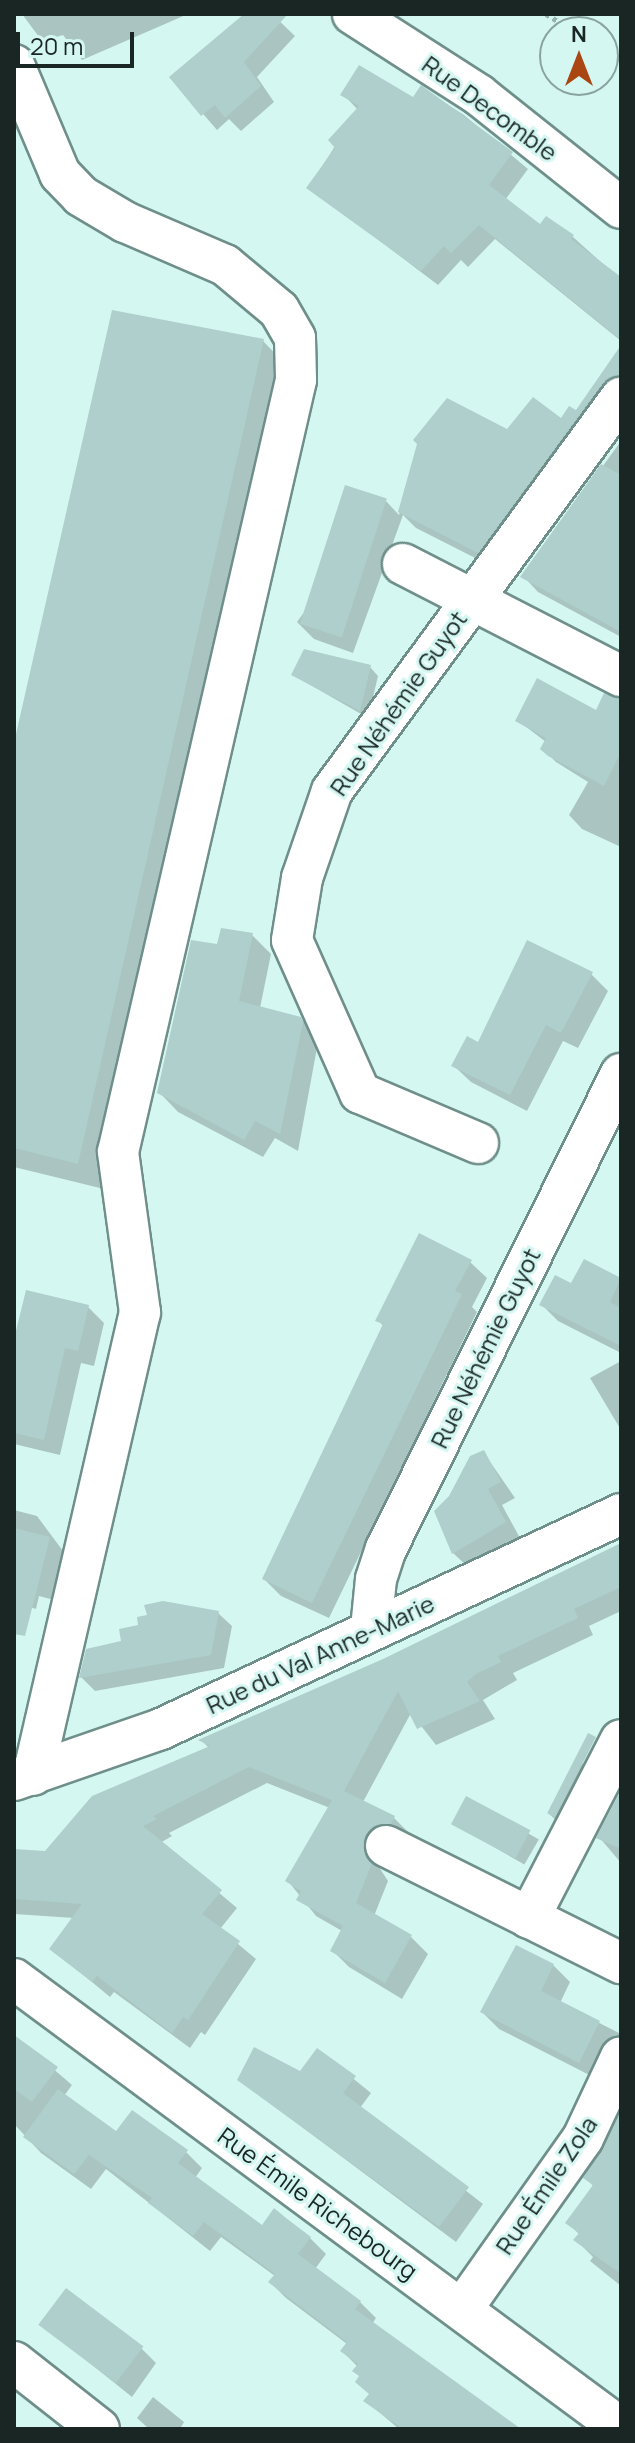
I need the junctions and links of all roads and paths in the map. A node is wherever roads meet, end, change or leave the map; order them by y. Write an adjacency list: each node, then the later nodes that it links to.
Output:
1 (353, 14): 3 (street, Rue Decomble)
2 (14, 65): 13 (street)
3 (621, 208)
4 (621, 398): 6 (street, Rue Néhémie Guyot)
5 (403, 564): 6 (street, Rue Néhémie Guyot)
6 (473, 599): 7 (street, Rue Néhémie Guyot); 9 (street, Rue Néhémie Guyot)
7 (621, 676)
8 (621, 1074): 11 (street, Rue Néhémie Guyot)
9 (478, 1143)
10 (621, 1514): 11 (street, Rue du Val Anne-Marie)
11 (371, 1629): 13 (street, Rue du Val Anne-Marie)
12 (621, 1740): 15 (street)
13 (23, 1778)
14 (386, 1846): 15 (street)
15 (529, 1918): 16 (street)
16 (621, 1963)
17 (14, 1979): 19 (street, Rue Émile Richebourg)
18 (621, 2057): 19 (street, Rue Émile Zola)
19 (462, 2309): 21 (street, Rue Émile Richebourg)
20 (14, 2362): 22 (street)
21 (621, 2428)
22 (99, 2429)

